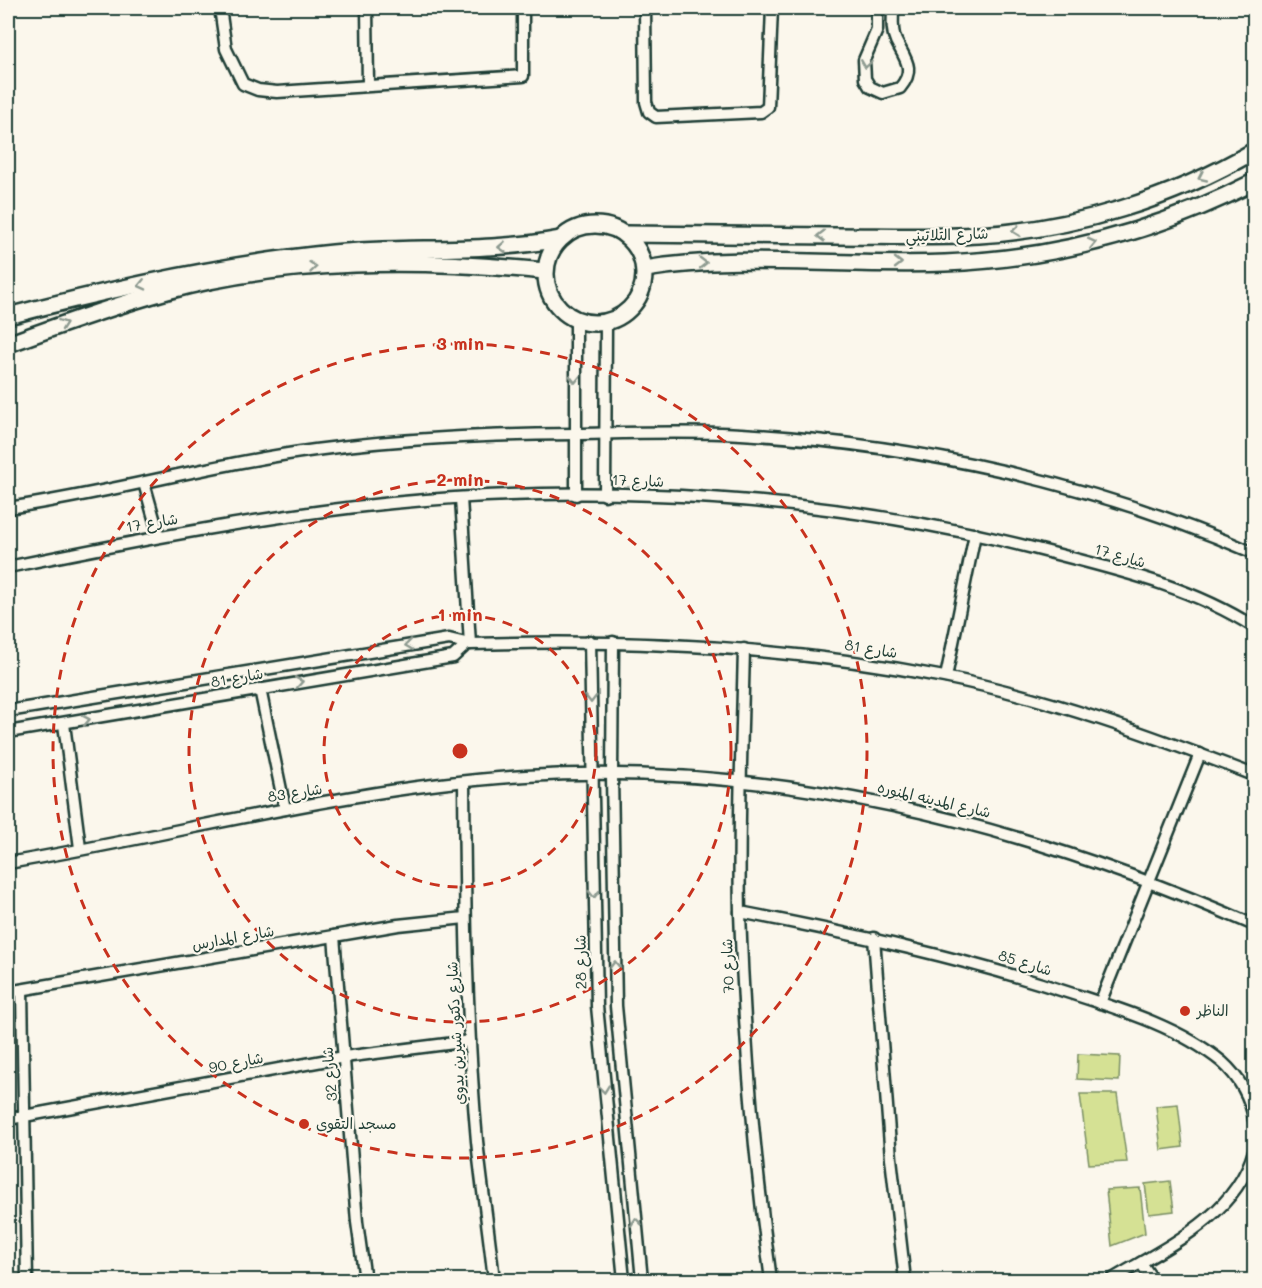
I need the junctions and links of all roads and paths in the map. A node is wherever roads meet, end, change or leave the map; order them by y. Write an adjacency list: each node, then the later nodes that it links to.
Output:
1 (220, 8): 8 (street)
2 (367, 8): 8 (street)
3 (523, 8): 8 (street)
4 (645, 8): 5 (street)
5 (772, 8)
6 (877, 8): 7 (street, one-way to 7)
7 (893, 8)
8 (368, 85)
9 (1254, 151): 11 (main road, شارع التلاتيني, one-way to 11)
10 (1254, 182): 13 (main road, شارع التلاتيني, one-way to 10)
11 (626, 234): 12 (main road); 13 (main road)
12 (560, 239): 14 (main road); 15 (main road, one-way to 15)
13 (645, 269): 17 (main road)
14 (545, 271): 16 (main road); 18 (main road, one-way to 14)
15 (8, 316)
16 (576, 320): 17 (main road); 20 (street, one-way to 20)
17 (606, 323): 19 (street)
18 (8, 344)
19 (604, 433): 20 (street); 23 (street); 28 (street)
20 (574, 434): 21 (street); 22 (street)
21 (144, 483): 25 (street); 27 (street)
22 (576, 495): 23 (street, شارع 17); 24 (street, شارع 17)
23 (605, 495): 26 (street, شارع 17)
24 (461, 498): 27 (street, شارع 17); 33 (street)
25 (8, 508)
26 (975, 534): 30 (street, شارع 17); 35 (street)
27 (159, 536): 29 (street, شارع 17)
28 (1254, 553)
29 (8, 567)
30 (1254, 627)
31 (590, 641): 32 (street, شارع 81); 33 (street, شارع 81); 44 (street, شارع 28, one-way to 44)
32 (613, 642): 34 (street, شارع 81); 45 (street)
33 (468, 644): 36 (street, شارع 81, one-way to 36); 37 (street, شارع 81, one-way to 33)
34 (744, 649): 35 (street, شارع 81); 47 (street, شارع 70)
35 (946, 677): 42 (street, شارع 81)
36 (170, 685): 38 (street); 39 (street, شارع 81)
37 (260, 689): 38 (street, شارع 81); 48 (street)
38 (174, 704): 40 (street, شارع 81, one-way to 38)
39 (8, 711)
40 (64, 724): 41 (street, شارع 81); 49 (street)
41 (8, 732)
42 (1200, 754): 43 (street, شارع 81); 51 (street)
43 (1254, 775)
44 (591, 776): 45 (street, شارع المدينه المنوره); 46 (street, شارع 83); 60 (street, شارع 28, one-way to 60)
45 (612, 776): 47 (street, شارع المدينه المنوره); 61 (street, one-way to 45)
46 (464, 782): 48 (street, شارع 83); 53 (street, شارع دكتور شيرين بدوي)
47 (740, 783): 51 (street, شارع المدينه المنوره); 52 (street, شارع 70)
48 (285, 809): 49 (street, شارع 83)
49 (80, 848): 50 (street, شارع 83)
50 (8, 863)
51 (1149, 880): 54 (street, شارع المدينه المنوره); 59 (street)
52 (740, 912): 56 (street, شارع 85); 74 (street, شارع 70)
53 (465, 918): 55 (street, شارع المدارس); 62 (street, شارع دكتور شيرين بدوي)
54 (1254, 925)
55 (334, 936): 57 (street, شارع المدارس); 63 (street, شارع 32)
56 (874, 938): 59 (street, شارع 85); 75 (street)
57 (22, 990): 58 (street, شارع المدارس); 64 (street)
58 (8, 992)
59 (1100, 1003): 66 (street, شارع 85)
60 (597, 1006): 61 (street); 72 (street, شارع 28, one-way to 72)
61 (616, 1006): 73 (street, one-way to 61)
62 (470, 1041): 63 (street, شارع 90); 71 (street, شارع دكتور شيرين بدوي)
63 (344, 1057): 64 (street, شارع 90); 70 (street, شارع 32)
64 (25, 1118): 65 (street, شارع 90); 69 (street)
65 (8, 1119)
66 (1254, 1120)
67 (1254, 1151): 68 (street)
68 (1141, 1263): 76 (street); 77 (street)
69 (27, 1281)
70 (365, 1281)
71 (494, 1281)
72 (624, 1281)
73 (642, 1281)
74 (771, 1281)
75 (905, 1281)
76 (1111, 1281)
77 (1153, 1281)

